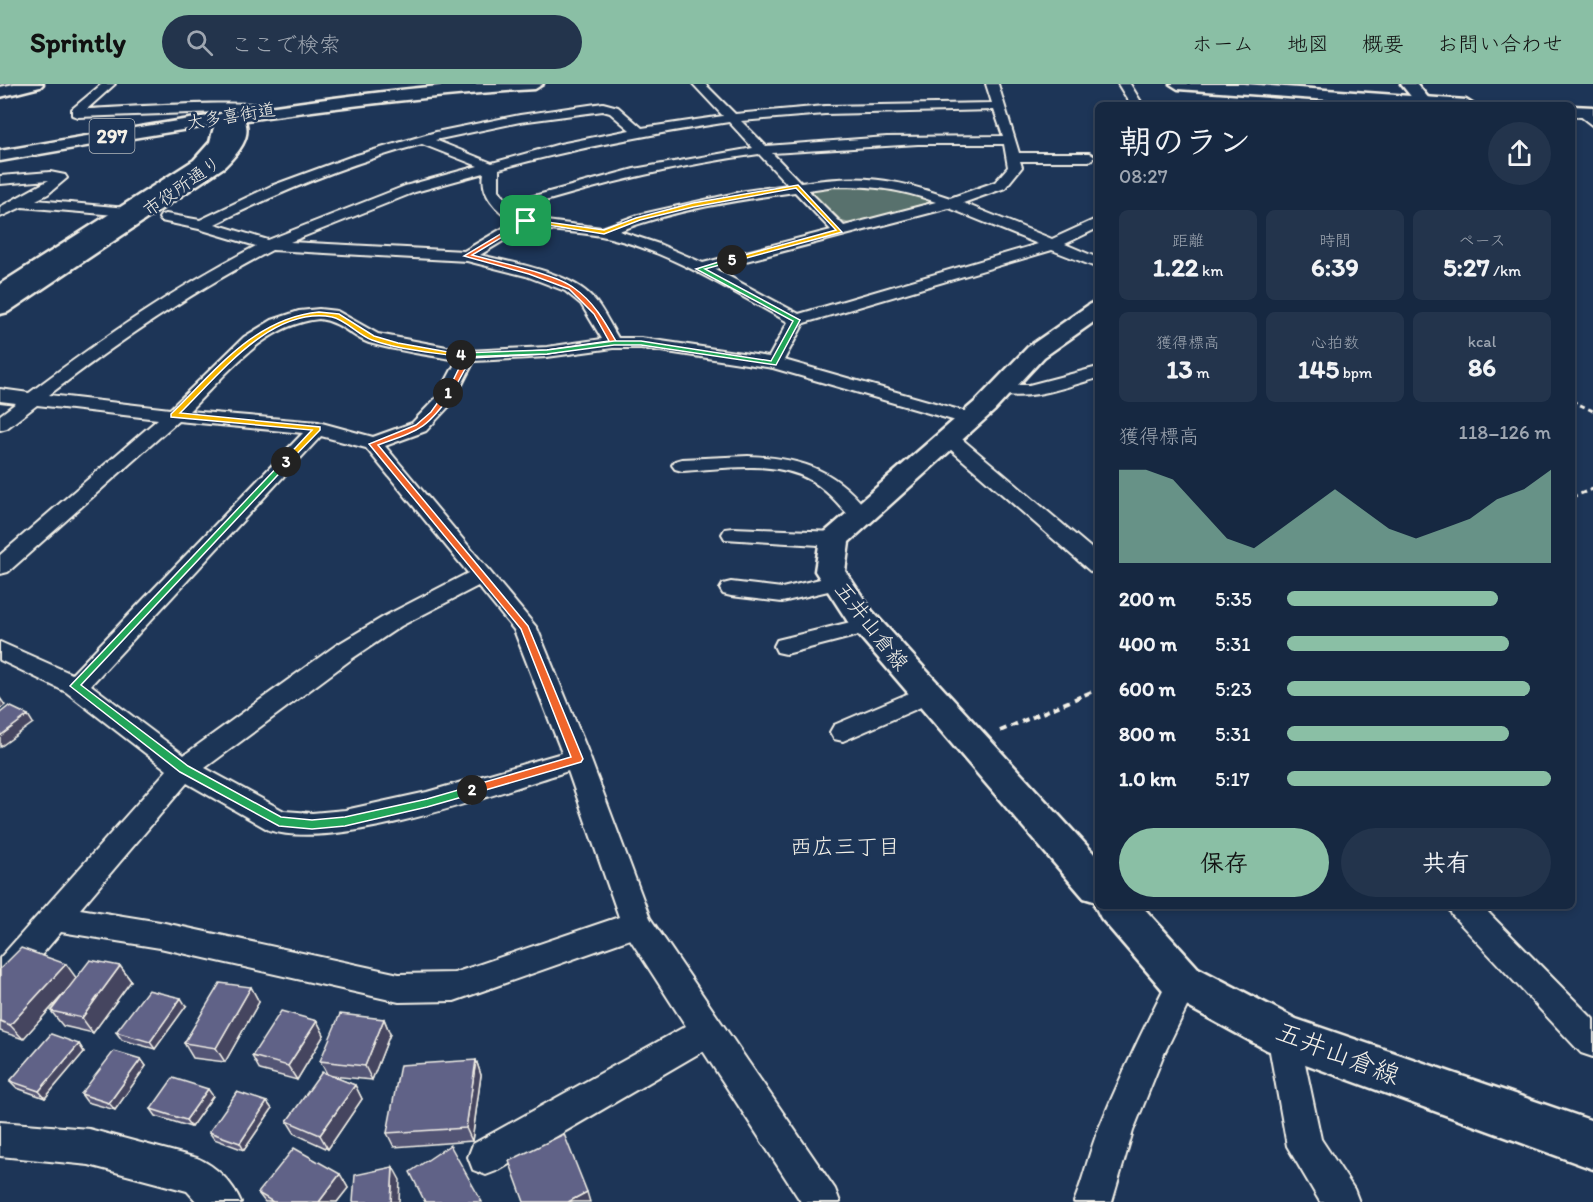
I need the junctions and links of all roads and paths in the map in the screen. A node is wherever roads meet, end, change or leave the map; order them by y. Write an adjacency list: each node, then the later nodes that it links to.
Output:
1 (35, 84): 11 (main road)
2 (109, 84): 16 (street)
3 (535, 84): 9 (main road, 大多喜街道 / 297)
4 (699, 84): 18 (street)
5 (992, 84): 15 (street)
6 (1124, 84): 12 (street)
7 (1178, 84): 10 (main road)
8 (1409, 84): 14 (main road)
9 (464, 86): 16 (main road, 大多喜街道 / 297)
10 (1263, 87): 13 (main road)
11 (0, 92)
12 (1135, 102)
13 (1375, 102)
14 (1423, 102)
15 (999, 106): 18 (street); 21 (street)
16 (274, 109): 17 (main road, 大多喜街道 / 297)
17 (225, 116): 23 (main road, 大多喜街道 / 297); 32 (main road, 市役所通り); 46 (main road, 市役所通り)
18 (732, 118): 19 (street); 22 (street)
19 (639, 132): 20 (street); 26 (street)
20 (424, 140): 26 (street); 37 (street)
21 (1010, 140): 22 (street); 25 (street)
22 (762, 150): 28 (street); 31 (street)
23 (0, 156)
24 (1089, 157): 25 (street)
25 (1013, 158): 29 (street)
26 (489, 166): 31 (street); 40 (street)
27 (0, 180): 30 (street)
28 (798, 187): 29 (street); 38 (street); 39 (street)
29 (950, 202): 38 (street); 41 (street)
30 (22, 203): 32 (street); 33 (street)
31 (506, 207): 35 (street)
32 (127, 212): 45 (main road, 市役所通り)
33 (0, 213)
34 (166, 218): 37 (street)
35 (526, 221): 39 (street); 42 (street)
36 (1095, 223): 41 (street)
37 (202, 225): 40 (street)
38 (840, 231): 44 (street)
39 (604, 232): 44 (street)
40 (269, 245): 42 (street); 55 (street)
41 (1051, 245): 43 (street); 48 (street)
42 (467, 256): 49 (street)
43 (1095, 262)
44 (699, 269): 48 (street)
45 (0, 294)
46 (0, 307)
47 (1095, 311): 53 (main road)
48 (797, 320): 51 (street)
49 (614, 343): 50 (street); 51 (street)
50 (468, 356): 58 (street); 62 (street)
51 (774, 363): 61 (street)
52 (1095, 373): 53 (street)
53 (1001, 389): 61 (main road)
54 (0, 395): 55 (street)
55 (32, 399): 58 (street); 59 (street)
56 (1575, 402): 57 (path)
57 (1593, 411)
58 (174, 415): 60 (street); 70 (street)
59 (0, 424)
60 (318, 428): 62 (street); 77 (street)
61 (959, 429): 66 (main road); 69 (street)
62 (373, 444): 71 (street)
63 (682, 465): 66 (street)
64 (1593, 489): 65 (path)
65 (1575, 496)
66 (860, 516): 68 (main road)
67 (733, 534): 68 (street)
68 (835, 539): 72 (main road, 五井山倉線)
69 (1095, 563)
70 (0, 567)
71 (480, 576): 82 (street); 83 (street)
72 (837, 582): 73 (street); 74 (main road, 五井山倉線)
73 (731, 589)
74 (867, 626): 75 (street); 79 (main road, 五井山倉線)
75 (786, 646)
76 (0, 650): 77 (street)
77 (75, 686): 83 (street)
78 (1095, 690): 81 (path)
79 (928, 694): 80 (street); 81 (main road, 五井山倉線)
80 (843, 732)
81 (972, 743): 84 (main road, 五井山倉線)
82 (577, 759): 83 (street); 88 (street)
83 (184, 769): 87 (street)
84 (1095, 882)
85 (1119, 909): 90 (main road, 五井山倉線)
86 (1466, 909): 93 (street)
87 (53, 918): 88 (street); 89 (street)
88 (637, 924): 91 (street)
89 (0, 981)
90 (1183, 982): 92 (main road, 五井山倉線); 99 (street)
91 (708, 1030): 96 (street); 98 (street)
92 (1283, 1035): 95 (main road, 五井山倉線); 100 (street)
93 (1593, 1042)
94 (0, 1138): 97 (street)
95 (1593, 1145)
96 (486, 1157)
97 (223, 1202)
98 (822, 1202)
99 (1092, 1202)
100 (1341, 1202)

